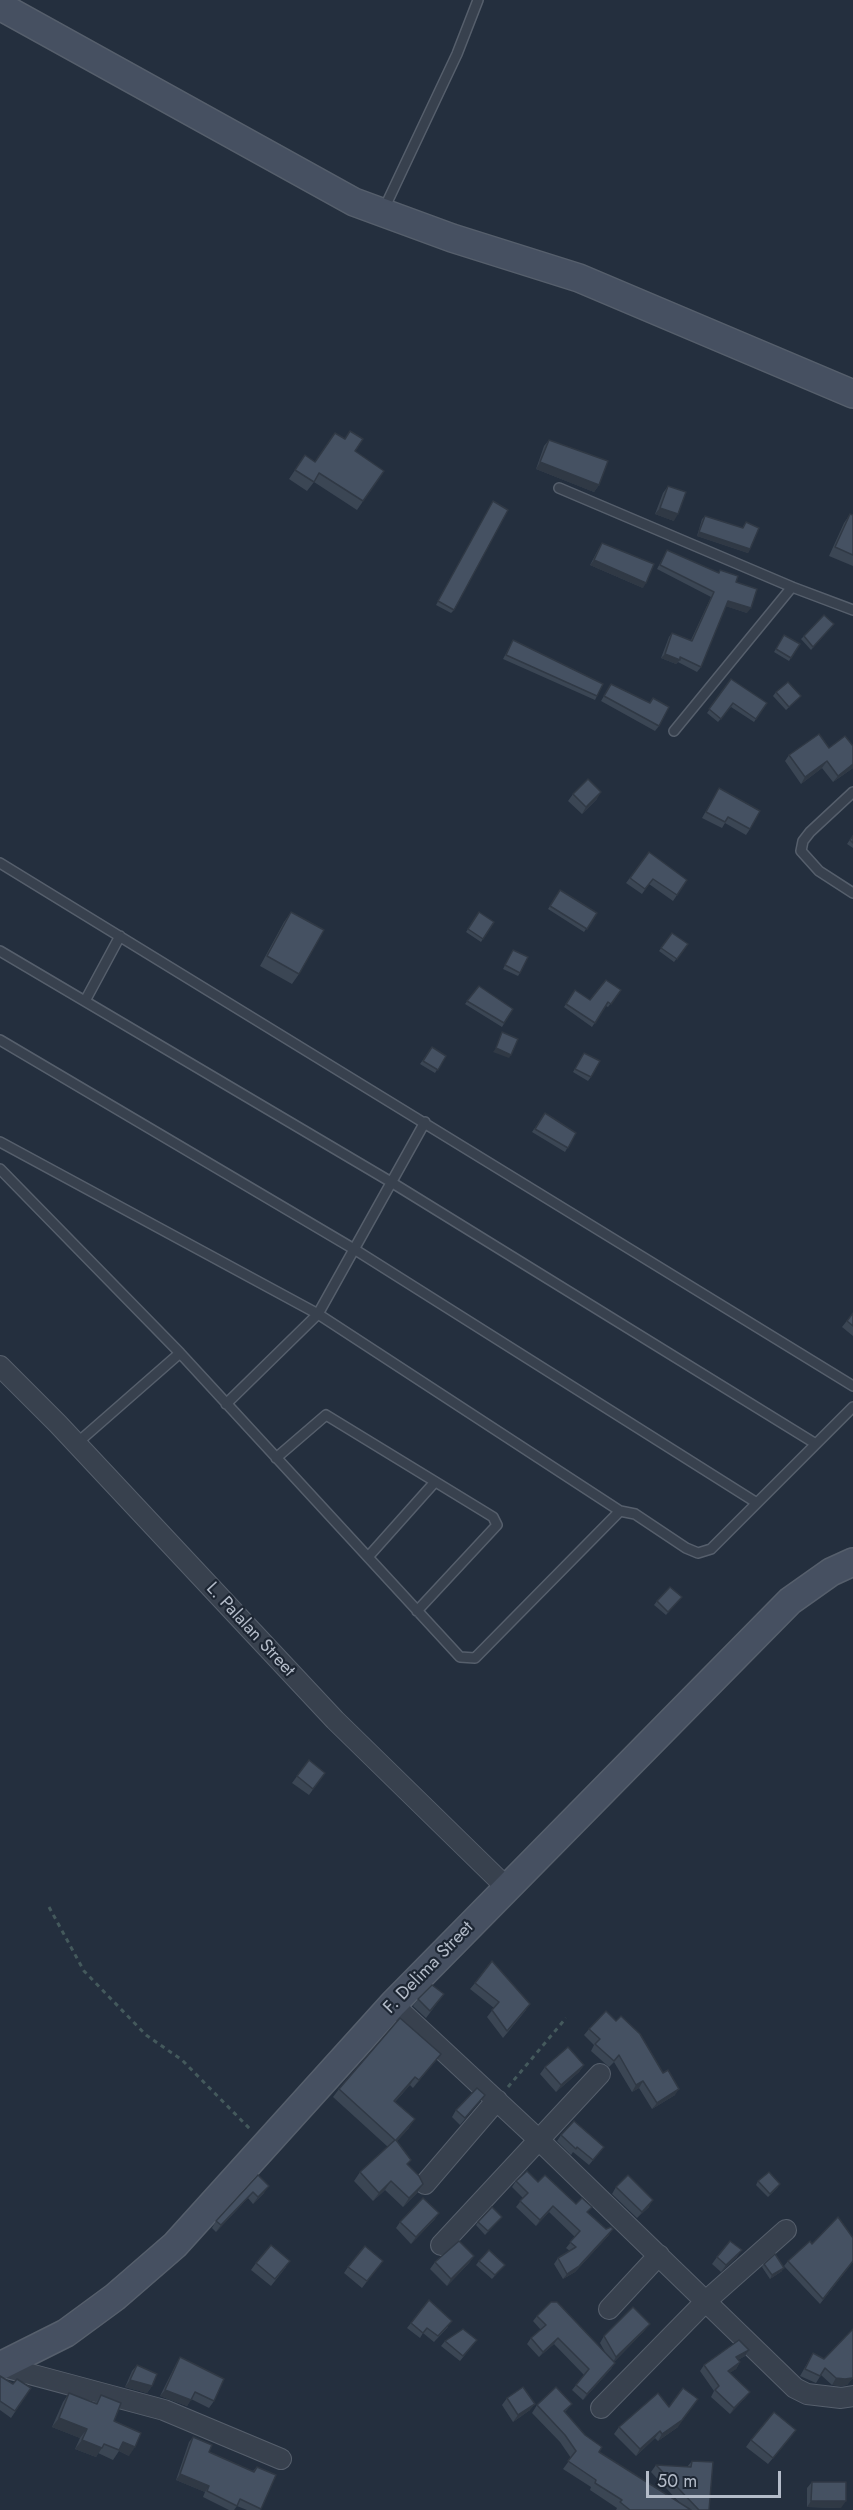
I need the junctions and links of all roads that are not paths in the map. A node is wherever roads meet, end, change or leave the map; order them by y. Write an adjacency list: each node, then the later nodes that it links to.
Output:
1 (478, 0): 3 (lane)
2 (0, 6): 3 (street)
3 (382, 213): 4 (street)
4 (853, 394)
5 (559, 488): 6 (lane)
6 (792, 587): 7 (lane); 8 (lane)
7 (853, 610)
8 (674, 731)
9 (853, 792): 11 (lane)
10 (0, 863): 12 (lane)
11 (853, 893)
12 (120, 936): 14 (lane); 16 (lane)
13 (0, 951): 14 (lane)
14 (85, 1001): 19 (lane)
15 (0, 1040): 20 (lane)
16 (425, 1122): 19 (lane); 24 (lane)
17 (0, 1142): 21 (lane)
18 (0, 1169): 22 (lane)
19 (391, 1182): 20 (lane); 28 (lane)
20 (354, 1249): 21 (lane); 31 (lane)
21 (318, 1314): 25 (lane); 32 (lane)
22 (180, 1353): 25 (lane); 27 (lane)
23 (0, 1366): 27 (street, L. Palalan Street)
24 (853, 1386)
25 (226, 1404): 29 (lane)
26 (853, 1407): 28 (lane)
27 (76, 1444): 36 (street, L. Palalan Street)
28 (816, 1444): 31 (lane)
29 (276, 1458): 30 (lane); 33 (lane)
30 (434, 1483): 33 (lane); 35 (lane)
31 (757, 1503): 32 (lane)
32 (620, 1511): 35 (lane)
33 (368, 1557): 35 (lane)
34 (853, 1562): 36 (street, F. Delima Street)
35 (417, 1611)
36 (507, 1888): 37 (street, F. Delima Street)
37 (393, 2004): 39 (street); 47 (street, F. Delima Street)
38 (600, 2074): 40 (street)
39 (497, 2100): 40 (street); 41 (street)
40 (539, 2140): 43 (street); 44 (street)
41 (425, 2184)
42 (786, 2230): 45 (street)
43 (441, 2245)
44 (659, 2255): 45 (street); 46 (street)
45 (706, 2301): 48 (street); 49 (street)
46 (609, 2309)
47 (0, 2366): 50 (street)
48 (853, 2396)
49 (601, 2408)
50 (281, 2459)

